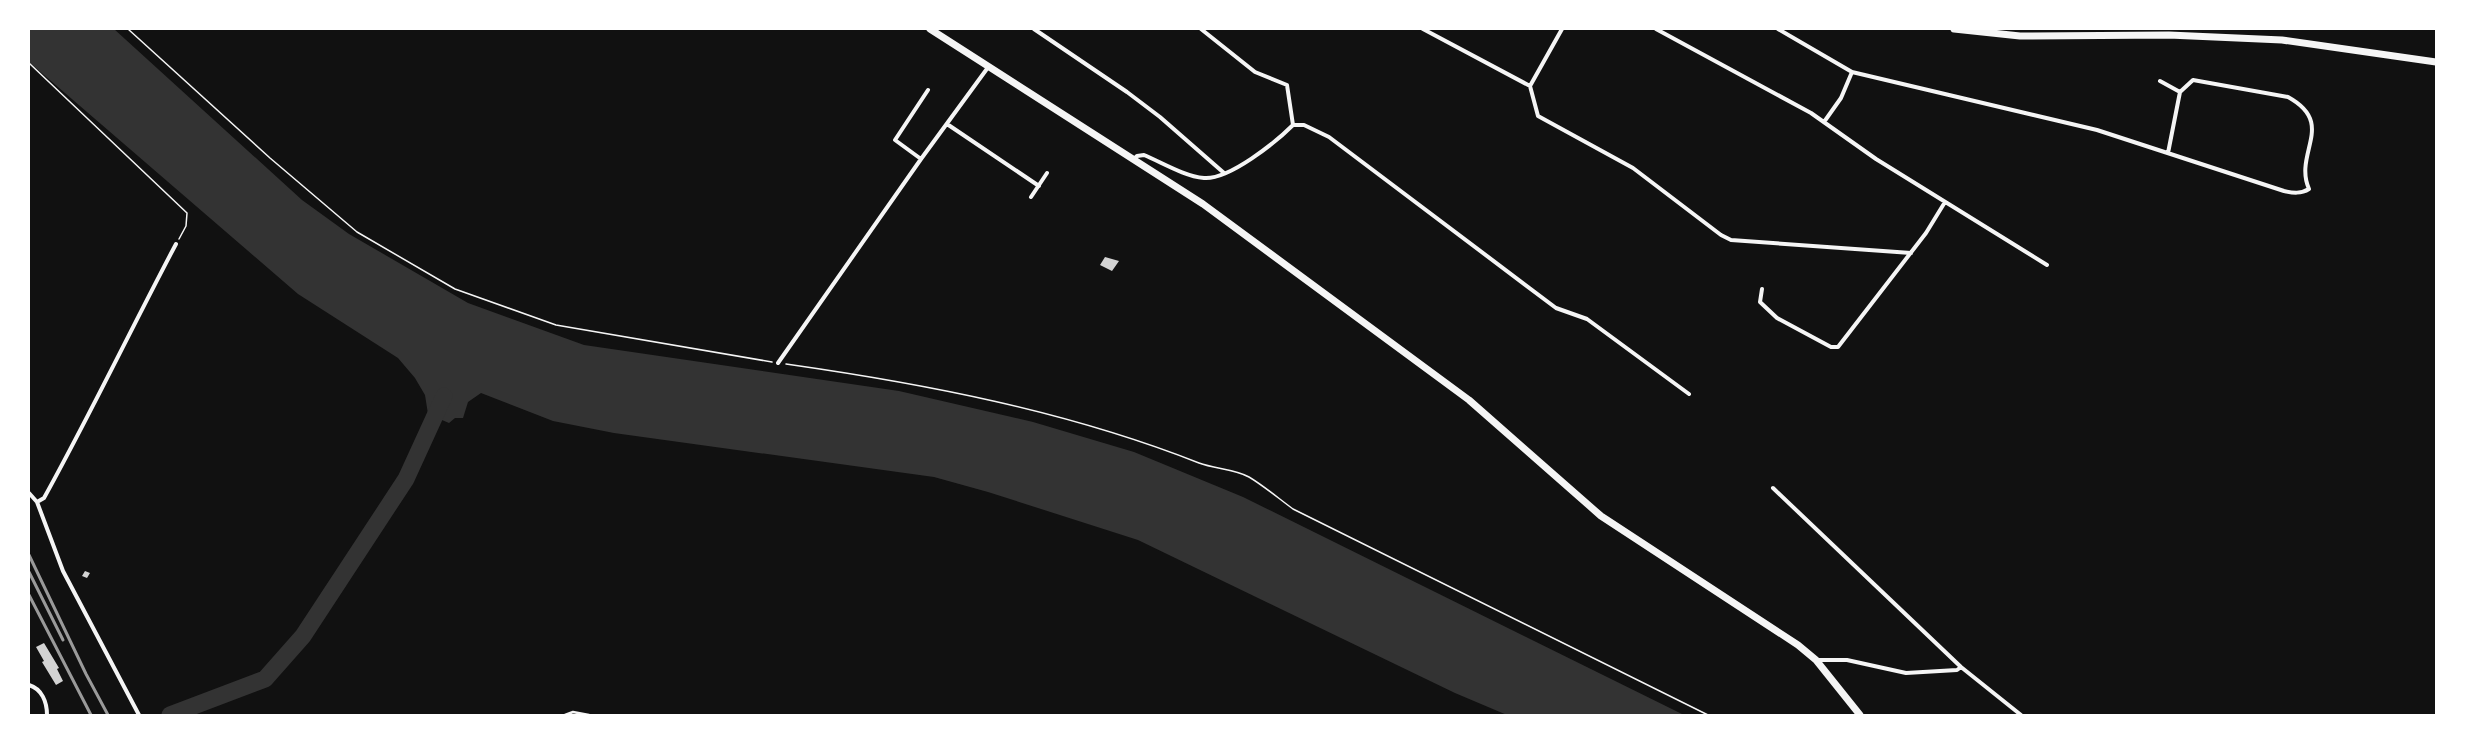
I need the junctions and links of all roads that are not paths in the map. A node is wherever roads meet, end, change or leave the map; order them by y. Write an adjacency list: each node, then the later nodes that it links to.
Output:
1 (930, 29): 10 (main road)
2 (1034, 29): 23 (street)
3 (1201, 29): 18 (street)
4 (1423, 29): 13 (street)
5 (1562, 29): 13 (street)
6 (1656, 29): 16 (street)
7 (1778, 29): 11 (street)
8 (1954, 29): 9 (main road)
9 (2436, 62)
10 (989, 66): 17 (street); 21 (main road)
11 (1852, 72): 16 (street); 19 (street)
12 (2160, 81): 15 (street)
13 (1530, 86): 28 (street)
14 (928, 90): 20 (street)
15 (2180, 92): 19 (street); 19 (street)
16 (1824, 122): 26 (street)
17 (947, 124): 20 (street); 24 (street)
18 (1294, 126): 23 (street); 32 (street)
19 (2168, 153)
20 (921, 159): 31 (street)
21 (1134, 159): 23 (street); 36 (main road)
22 (1047, 173): 24 (street)
23 (1224, 173)
24 (1039, 186): 25 (street)
25 (1031, 197)
26 (1945, 202): 28 (street); 29 (street)
27 (176, 244): 35 (street)
28 (1911, 253): 30 (street)
29 (2047, 265)
30 (1762, 289)
31 (778, 363)
32 (1689, 394)
33 (1773, 488): 37 (street)
34 (29, 493): 35 (street)
35 (37, 502): 40 (street)
36 (1816, 660): 37 (street); 43 (main road)
37 (1961, 667): 44 (street)
38 (29, 685): 39 (street)
39 (47, 715)
40 (139, 715)
41 (565, 715): 42 (lane)
42 (589, 715)
43 (1860, 715)
44 (2021, 715)

